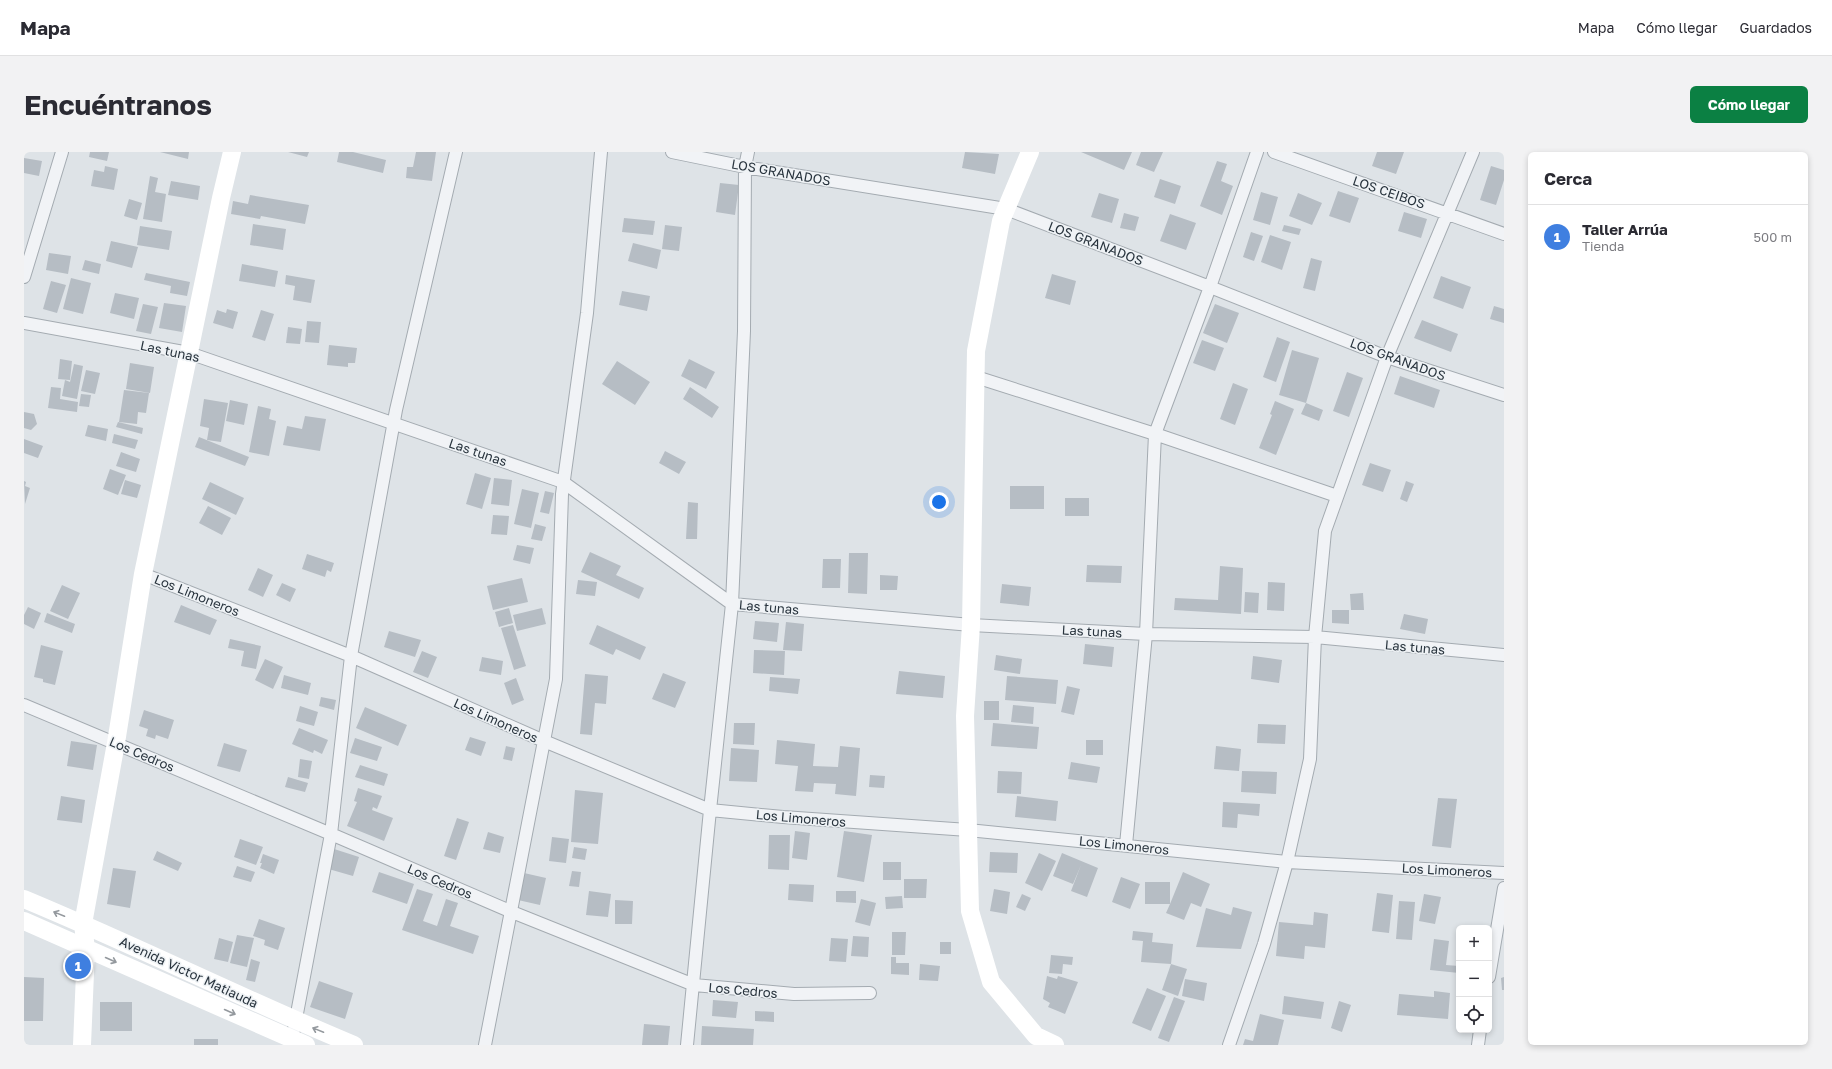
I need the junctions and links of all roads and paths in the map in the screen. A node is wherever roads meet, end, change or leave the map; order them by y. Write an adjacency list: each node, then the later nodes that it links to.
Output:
1 (62, 152): 15 (street)
2 (232, 152): 18 (street)
3 (456, 152): 22 (street)
4 (600, 152): 24 (street)
5 (672, 152): 11 (street, LOS GRANADOS)
6 (748, 152): 11 (street)
7 (1030, 152): 12 (street)
8 (1257, 152): 16 (street)
9 (1274, 152): 13 (street, LOS CEIBOS)
10 (1473, 152): 13 (street)
11 (745, 167): 12 (street, LOS GRANADOS); 27 (street)
12 (1006, 209): 16 (street, LOS GRANADOS); 20 (street)
13 (1448, 212): 14 (street, LOS CEIBOS); 19 (street)
14 (1504, 234)
15 (24, 277)
16 (1210, 287): 19 (street, LOS GRANADOS); 23 (street)
17 (24, 323): 18 (street, Las tunas)
18 (189, 353): 22 (street, Las tunas); 26 (street)
19 (1387, 357): 21 (street, LOS GRANADOS); 25 (street)
20 (976, 376): 23 (street); 28 (street)
21 (1504, 395)
22 (393, 424): 24 (street, Las tunas); 32 (street)
23 (1155, 434): 25 (street); 29 (street)
24 (563, 482): 27 (street, Las tunas); 34 (street)
25 (1337, 496): 30 (street)
26 (143, 574): 32 (street, Los Limoneros); 35 (street)
27 (732, 604): 28 (street, Las tunas); 36 (street)
28 (971, 625): 29 (street, Las tunas); 37 (street)
29 (1146, 634): 30 (street, Las tunas); 39 (street)
30 (1315, 637): 31 (street, Las tunas); 40 (street)
31 (1504, 655)
32 (351, 656): 34 (street, Los Limoneros); 38 (street)
33 (24, 705): 35 (street, Los Cedros)
34 (544, 741): 36 (street, Los Limoneros); 44 (street)
35 (116, 743): 38 (street, Los Cedros); 46 (street)
36 (710, 810): 37 (street, Los Limoneros); 49 (street)
37 (968, 830): 39 (street, Los Limoneros); 53 (street)
38 (331, 834): 44 (street, Los Cedros); 51 (street)
39 (1126, 845): 40 (street, Los Limoneros)
40 (1287, 862): 41 (street, Los Limoneros); 60 (street)
41 (1504, 873)
42 (1504, 888): 48 (street)
43 (24, 900): 46 (street, Avenida Victor Matiauda, one-way to 43)
44 (512, 912): 49 (street, Los Cedros); 57 (street)
45 (24, 921): 47 (street, Avenida Victor Matiauda)
46 (83, 924): 47 (street); 51 (street, Avenida Victor Matiauda)
47 (86, 949): 54 (street, Avenida Victor Matiauda, one-way to 54); 55 (street)
48 (1492, 961)
49 (694, 985): 50 (street, Los Cedros); 58 (street)
50 (870, 993)
51 (294, 1021): 54 (street); 56 (street, Avenida Victor Matiauda, one-way to 51)
52 (1480, 1033): 61 (street)
53 (1033, 1040): 59 (street)
54 (296, 1043)
55 (82, 1045)
56 (354, 1045)
57 (485, 1045)
58 (687, 1045)
59 (1055, 1045)
60 (1229, 1045)
61 (1478, 1045)

